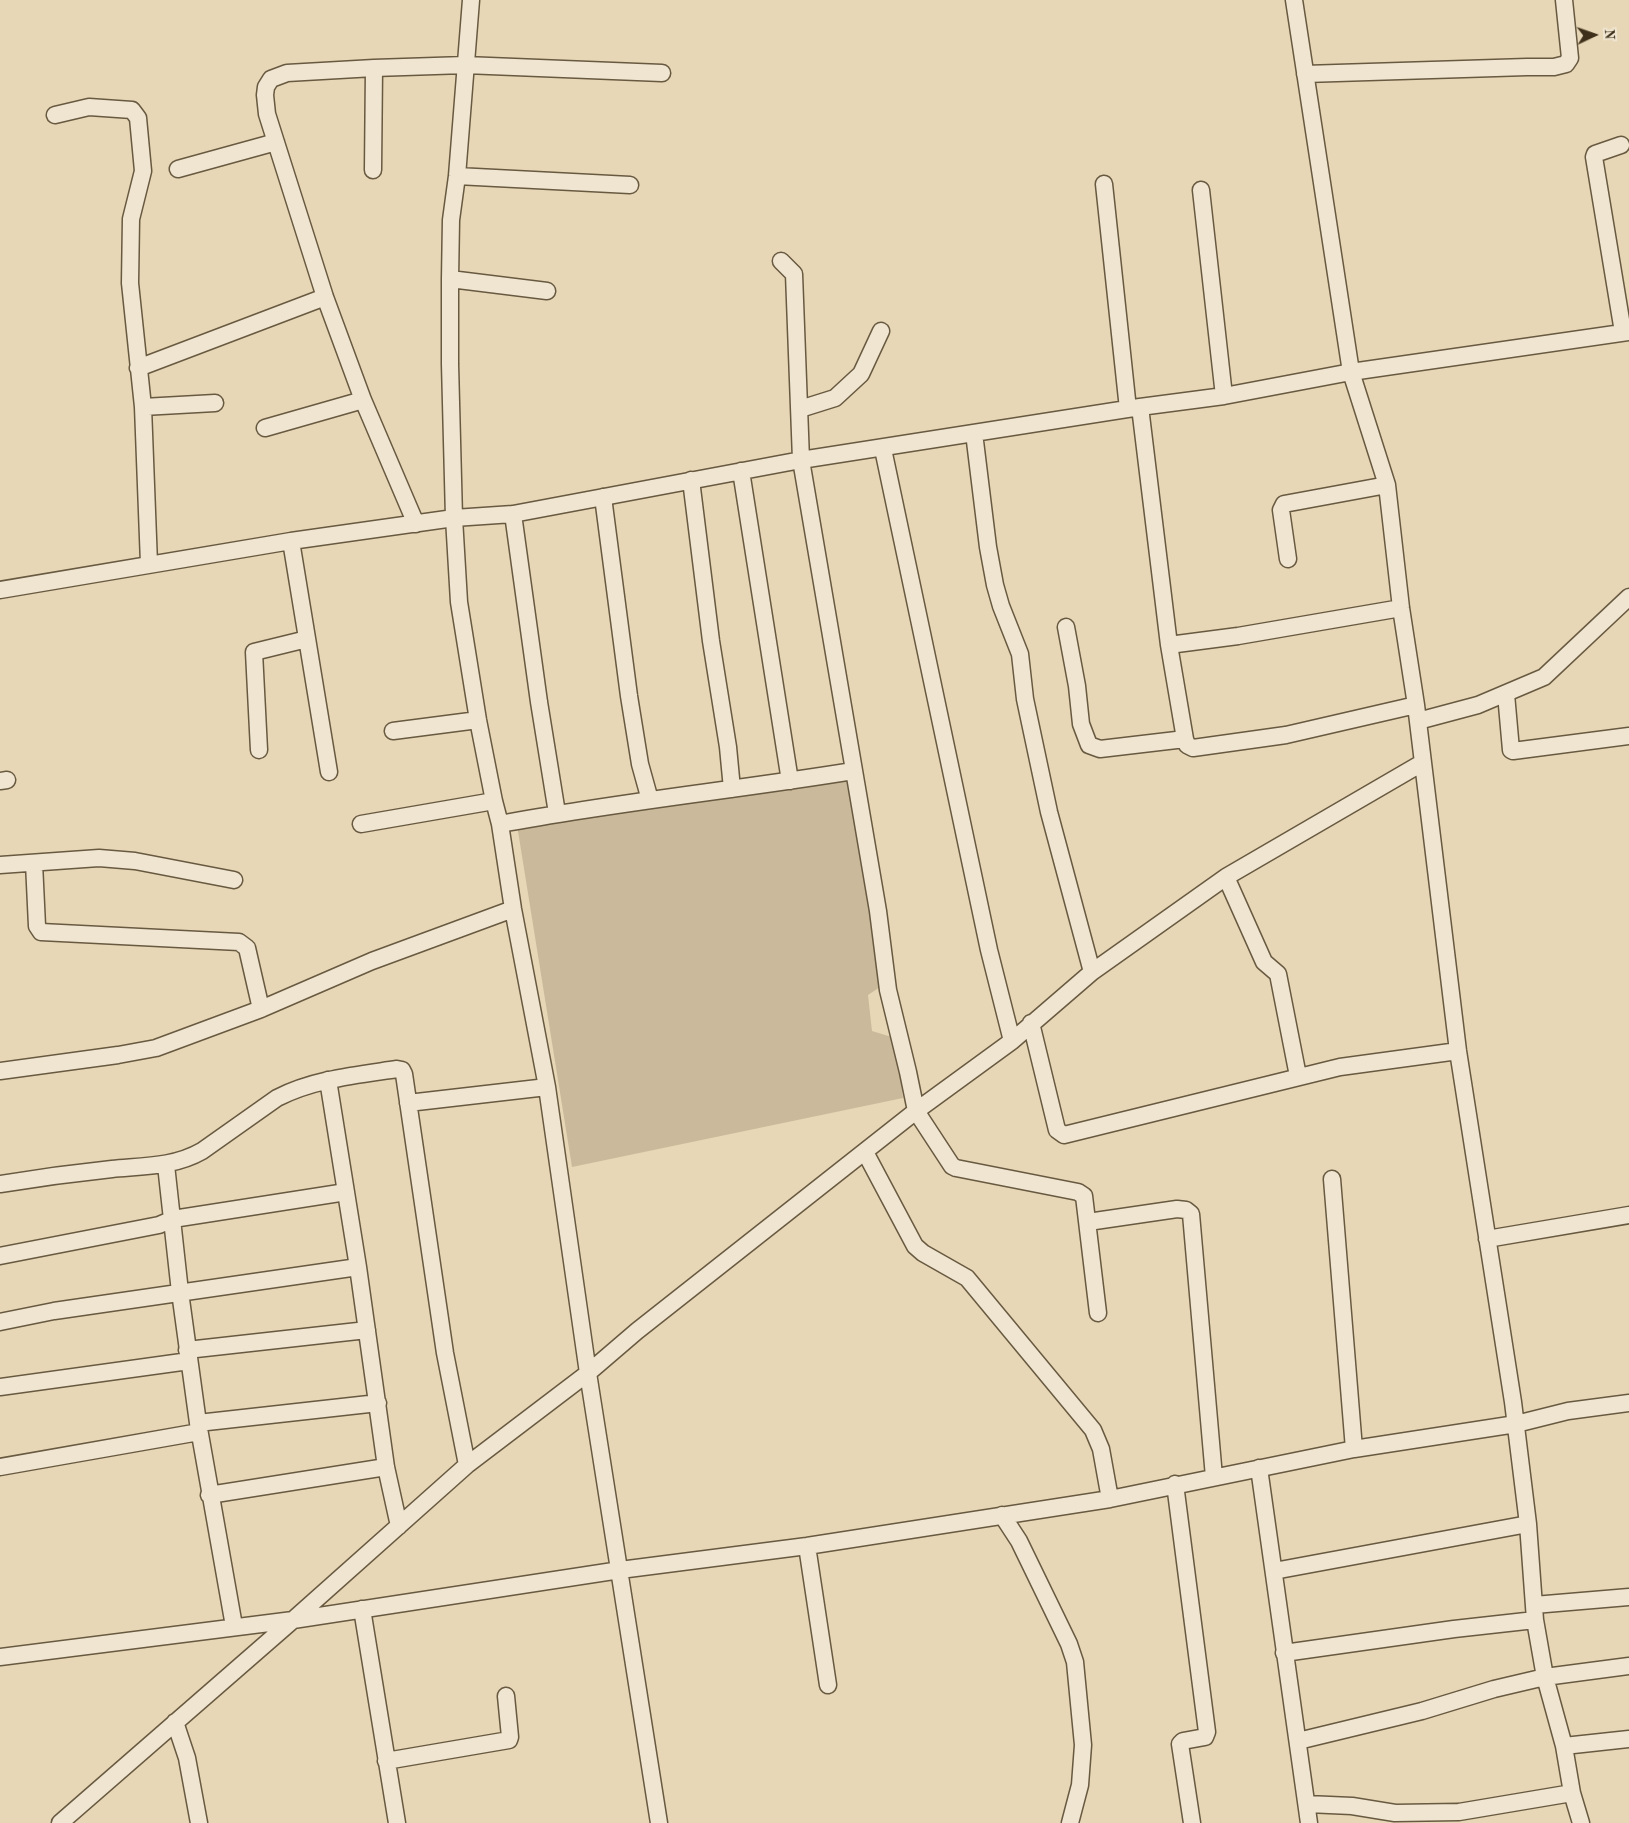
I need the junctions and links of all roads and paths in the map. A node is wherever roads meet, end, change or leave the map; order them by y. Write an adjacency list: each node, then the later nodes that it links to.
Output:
1 (470, 0): 4 (street)
2 (1294, 0): 7 (street)
3 (1564, 0): 7 (street)
4 (465, 65): 5 (street); 6 (street); 13 (street)
5 (374, 68): 9 (street); 12 (street)
6 (662, 73)
7 (1305, 74): 24 (street)
8 (55, 115): 23 (street)
9 (276, 142): 11 (street); 20 (street)
10 (1621, 145): 22 (street)
11 (178, 169)
12 (373, 170)
13 (457, 176): 15 (street); 18 (street)
14 (1104, 184): 30 (street)
15 (630, 185)
16 (1201, 190): 25 (street)
17 (781, 261): 29 (street)
18 (450, 279): 19 (street); 40 (street)
19 (547, 291)
20 (325, 297): 23 (street); 26 (street)
21 (881, 331): 29 (street)
22 (1626, 332): 24 (street)
23 (138, 368): 28 (street)
24 (1351, 372): 25 (street); 37 (street)
25 (1224, 396): 30 (street)
26 (363, 400): 31 (street); 41 (street)
27 (216, 403): 28 (street)
28 (143, 407): 44 (street)
29 (800, 408): 34 (street)
30 (1134, 408): 32 (street); 50 (street)
31 (265, 428)
32 (974, 433): 33 (street); 73 (street)
33 (884, 448): 34 (street); 76 (street)
34 (801, 460): 35 (street); 59 (street)
35 (741, 471): 36 (street); 61 (street)
36 (691, 480): 38 (street); 62 (street)
37 (1387, 485): 43 (street); 47 (street)
38 (603, 497): 39 (street); 63 (street)
39 (513, 514): 40 (street); 65 (street)
40 (454, 518): 41 (street); 53 (street)
41 (416, 524): 42 (street)
42 (291, 541): 44 (street); 49 (street)
43 (1288, 559)
44 (150, 564): 45 (street)
45 (0, 590)
46 (1629, 596): 51 (street)
47 (1401, 608): 50 (street); 52 (street)
48 (1066, 627): 56 (street)
49 (307, 639): 57 (street); 60 (street)
50 (1169, 645): 56 (street)
51 (1506, 694): 52 (street); 55 (street)
52 (1417, 713): 56 (street); 58 (street)
53 (478, 720): 54 (street); 64 (street)
54 (393, 731)
55 (1629, 736)
56 (1185, 739)
57 (259, 750)
58 (1422, 763): 70 (street); 77 (street)
59 (853, 770): 61 (street); 83 (street)
60 (329, 772)
61 (790, 781): 62 (street)
62 (732, 789): 63 (street)
63 (650, 800): 65 (street)
64 (494, 801): 66 (street); 67 (street)
65 (557, 813): 67 (street)
66 (361, 824)
67 (500, 824): 72 (street)
68 (34, 863): 69 (street); 71 (street); 74 (street)
69 (0, 865)
70 (1226, 877): 73 (street); 79 (street)
71 (234, 880)
72 (513, 909): 74 (street); 81 (street)
73 (1092, 972): 75 (street)
74 (261, 1009): 78 (street)
75 (1031, 1023): 76 (street); 79 (street)
76 (1012, 1040): 83 (street)
77 (1458, 1051): 79 (street); 92 (street)
78 (0, 1071)
79 (1298, 1076)
80 (328, 1080): 82 (street); 85 (street); 88 (street)
81 (547, 1088): 82 (street); 100 (street)
82 (408, 1104): 107 (street)
83 (916, 1111): 84 (street); 91 (street)
84 (865, 1152): 100 (street); 114 (street)
85 (166, 1165): 87 (street); 90 (street)
86 (1332, 1179): 106 (street)
87 (0, 1184)
88 (346, 1192): 90 (street); 94 (street)
89 (1629, 1215): 92 (street)
90 (173, 1219): 93 (street); 95 (street)
91 (1088, 1222): 96 (street); 111 (street)
92 (1487, 1239): 104 (street)
93 (0, 1256)
94 (358, 1268): 95 (street); 98 (street)
95 (180, 1292): 97 (street); 99 (street)
96 (1098, 1313)
97 (0, 1322)
98 (367, 1330): 99 (street); 102 (street)
99 (188, 1355): 101 (street); 105 (street)
100 (588, 1373): 107 (street); 119 (street)
101 (0, 1387)
102 (378, 1403): 105 (street); 109 (street)
103 (1629, 1403): 104 (street)
104 (1516, 1424): 106 (street); 116 (street)
105 (198, 1428): 108 (street); 113 (street)
106 (1354, 1449): 110 (street)
107 (466, 1465): 117 (street)
108 (0, 1467)
109 (386, 1467): 113 (street); 117 (street)
110 (1259, 1468): 111 (street); 120 (street)
111 (1214, 1477): 112 (street)
112 (1175, 1484): 114 (street); 144 (street)
113 (209, 1495): 125 (street)
114 (1110, 1499): 115 (street)
115 (1002, 1514): 118 (street); 143 (street)
116 (1528, 1524): 120 (street); 123 (street)
117 (399, 1526): 124 (street)
118 (807, 1546): 119 (street); 130 (street)
119 (620, 1570): 122 (street); 142 (street)
120 (1274, 1571): 126 (street)
121 (1629, 1597): 123 (street)
122 (362, 1609): 124 (street); 136 (street)
123 (1535, 1612): 126 (street); 129 (street)
124 (293, 1620): 125 (street); 132 (street)
125 (234, 1626): 127 (street)
126 (1284, 1653): 134 (street)
127 (0, 1657)
128 (1629, 1666): 129 (street)
129 (1545, 1677): 134 (street); 135 (street)
130 (828, 1685)
131 (506, 1696): 136 (street)
132 (176, 1722): 139 (street); 140 (street)
133 (1629, 1740): 135 (street)
134 (1298, 1741): 138 (street)
135 (1564, 1746): 137 (street)
136 (386, 1761): 141 (street)
137 (1572, 1793): 138 (street); 146 (street)
138 (1306, 1804): 145 (street)
139 (60, 1823)
140 (199, 1823)
141 (397, 1823)
142 (659, 1823)
143 (1070, 1823)
144 (1192, 1823)
145 (1308, 1823)
146 (1581, 1823)

